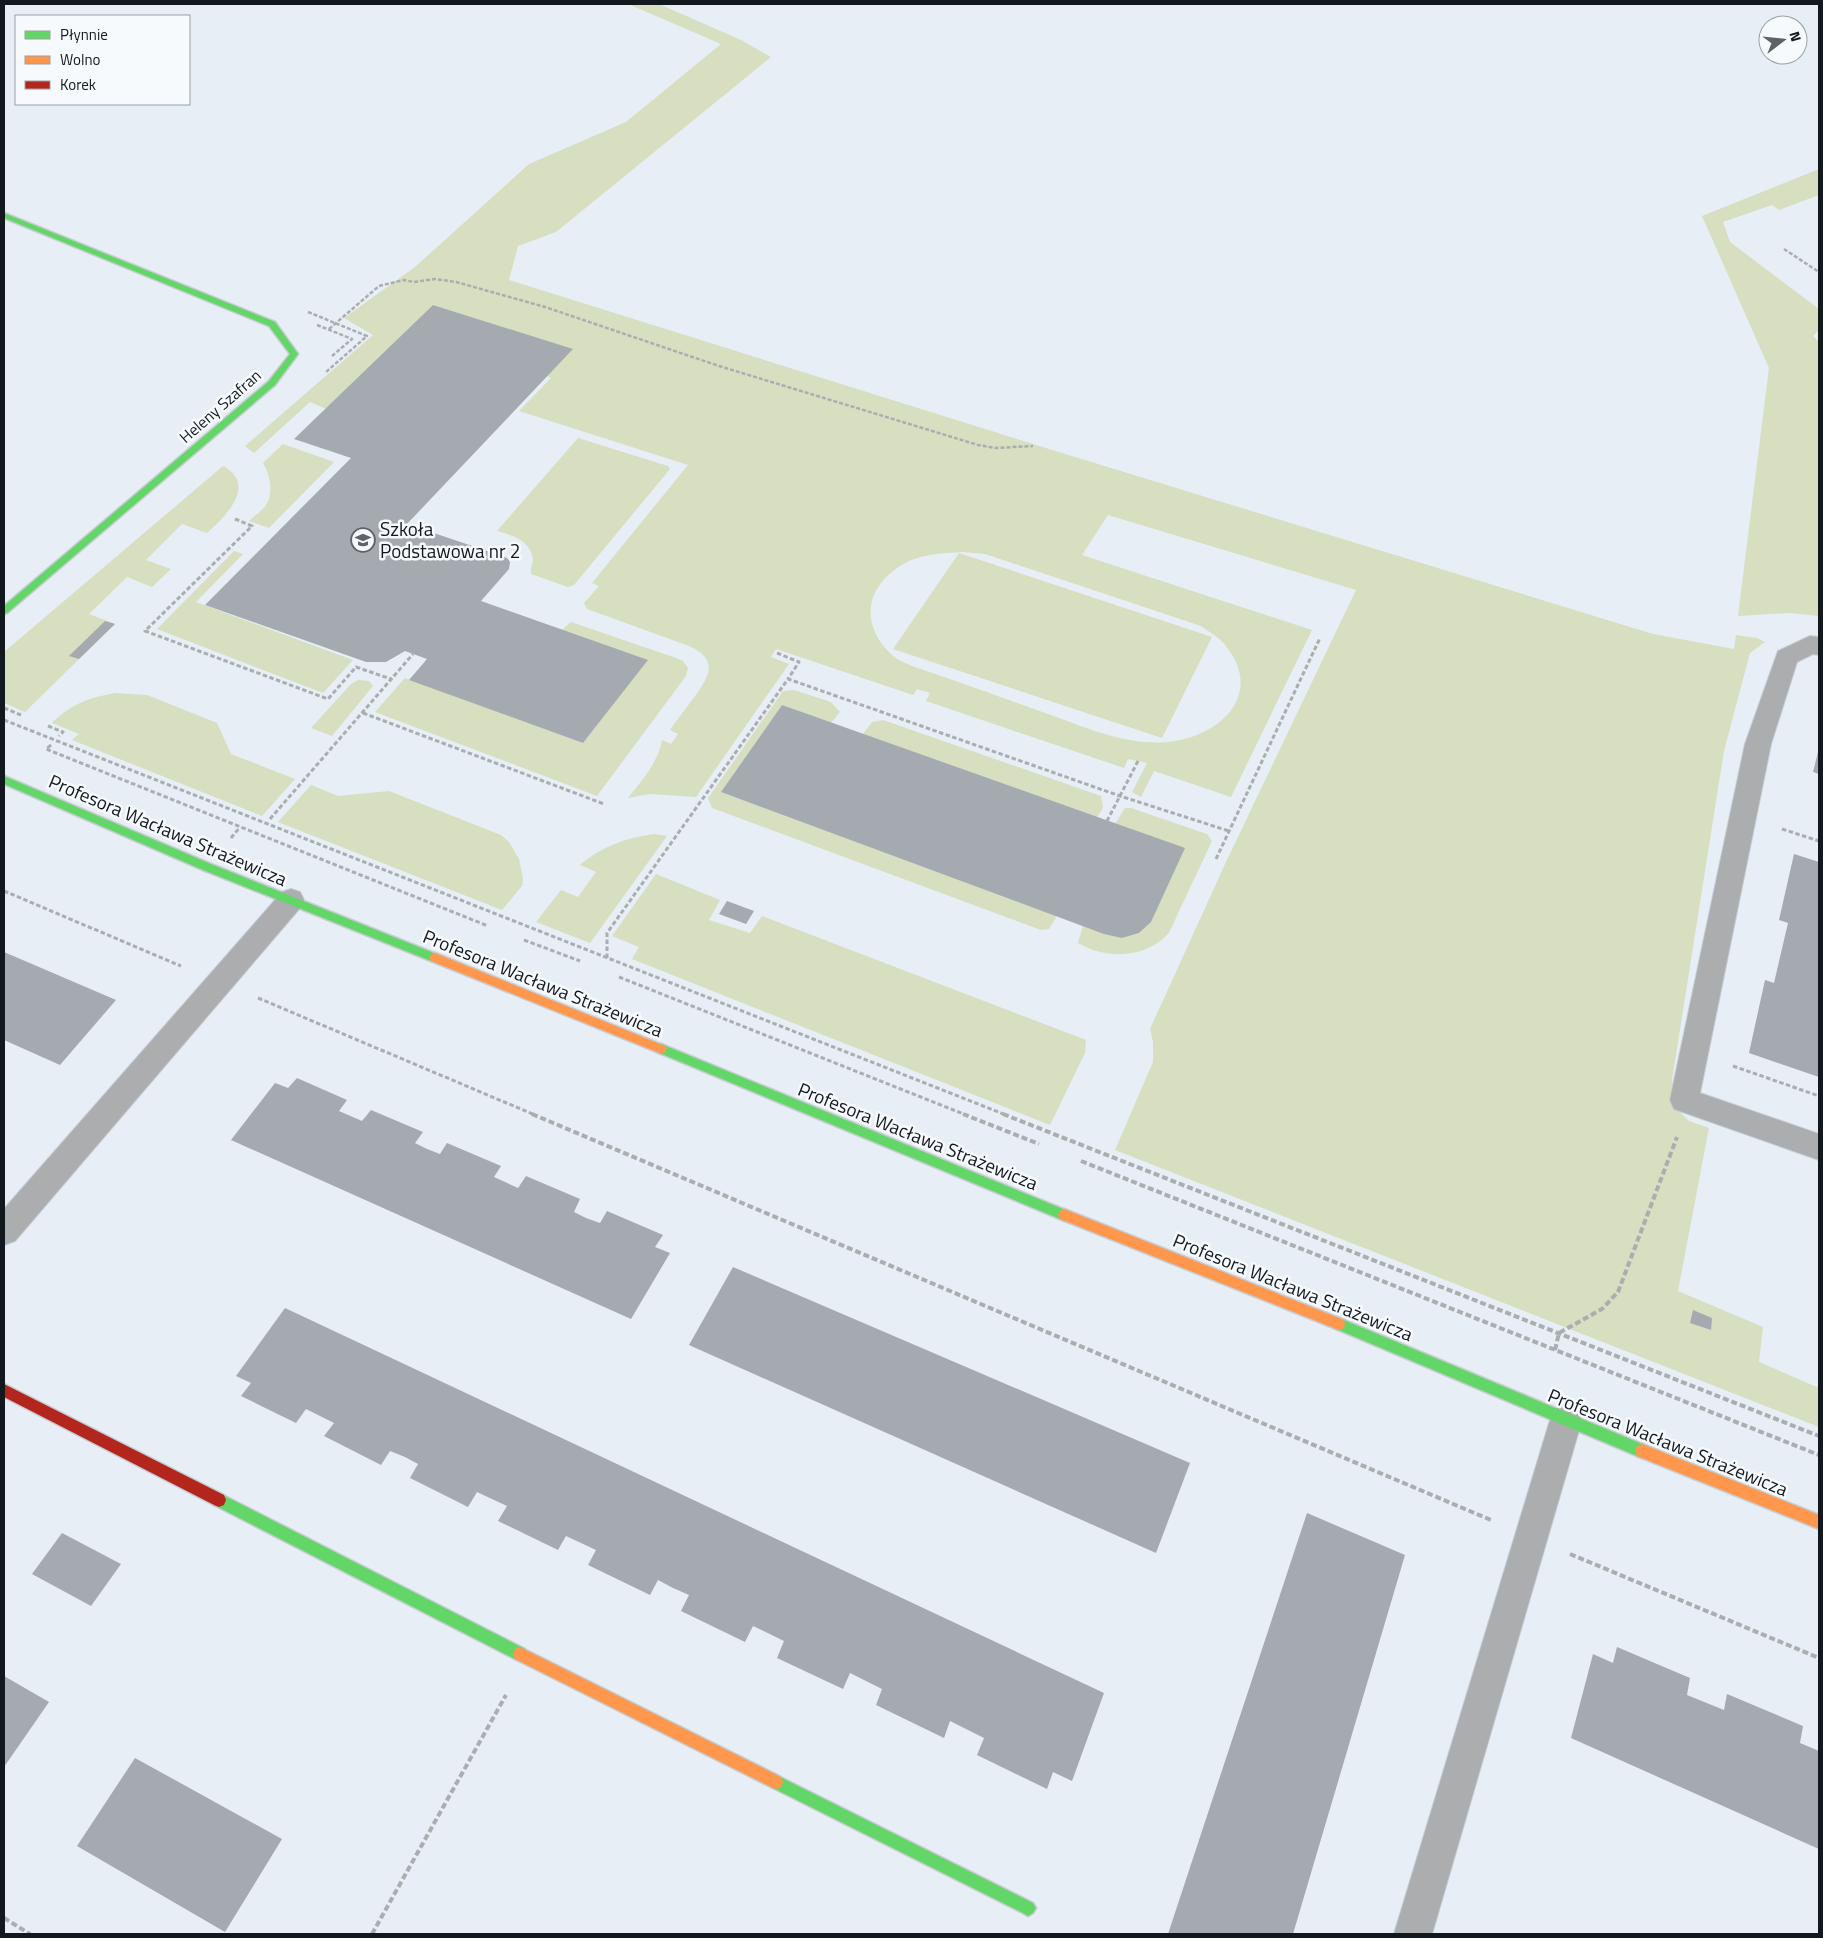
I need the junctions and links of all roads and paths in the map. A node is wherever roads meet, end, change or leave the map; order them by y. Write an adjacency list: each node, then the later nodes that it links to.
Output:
1 (4, 215): 7 (street, Heleny Szafran)
2 (1784, 249): 3 (path)
3 (1819, 272)
4 (329, 329): 5 (path)
5 (1033, 446)
6 (235, 519): 12 (path)
7 (4, 610)
8 (1320, 638): 28 (path)
9 (1819, 646): 39 (street)
10 (778, 653): 13 (path)
11 (412, 654): 12 (path)
12 (391, 679): 15 (path)
13 (788, 679): 23 (path); 35 (path)
14 (4, 708): 16 (path)
15 (363, 713): 24 (path); 25 (path)
16 (21, 714)
17 (4, 720): 35 (path)
18 (48, 726): 19 (path)
19 (60, 736)
20 (51, 745): 29 (path)
21 (1138, 761): 23 (path)
22 (4, 780): 32 (street, Profesora Wacława Strażewicza)
23 (1120, 796): 26 (path); 28 (path)
24 (604, 804)
25 (270, 819)
26 (1107, 820)
27 (262, 829): 29 (path)
28 (1229, 831): 30 (path)
29 (257, 834): 33 (path)
30 (1216, 859)
31 (4, 892): 38 (path)
32 (291, 900): 38 (street); 49 (street, Profesora Wacława Strażewicza)
33 (488, 926)
34 (524, 940): 36 (path)
35 (607, 958): 46 (path)
36 (580, 962)
37 (618, 977): 42 (path)
38 (220, 982): 45 (street); 53 (path)
39 (1694, 1054): 40 (path); 41 (street)
40 (1819, 1096)
41 (1684, 1100): 43 (street); 46 (path)
42 (1039, 1144)
43 (1819, 1147)
44 (1081, 1161): 47 (path)
45 (4, 1231)
46 (1559, 1334): 47 (path); 50 (path)
47 (1555, 1350): 51 (path)
48 (4, 1390): 54 (street)
49 (1566, 1420): 52 (street, Profesora Wacława Strażewicza); 53 (street)
50 (1819, 1436)
51 (1819, 1455)
52 (1819, 1522)
53 (1531, 1537): 55 (path); 60 (street)
54 (528, 1658): 56 (street); 59 (path)
55 (1819, 1658)
56 (1028, 1908)
57 (4, 1918): 58 (path)
58 (30, 1934)
59 (372, 1934)
60 (1413, 1934)

